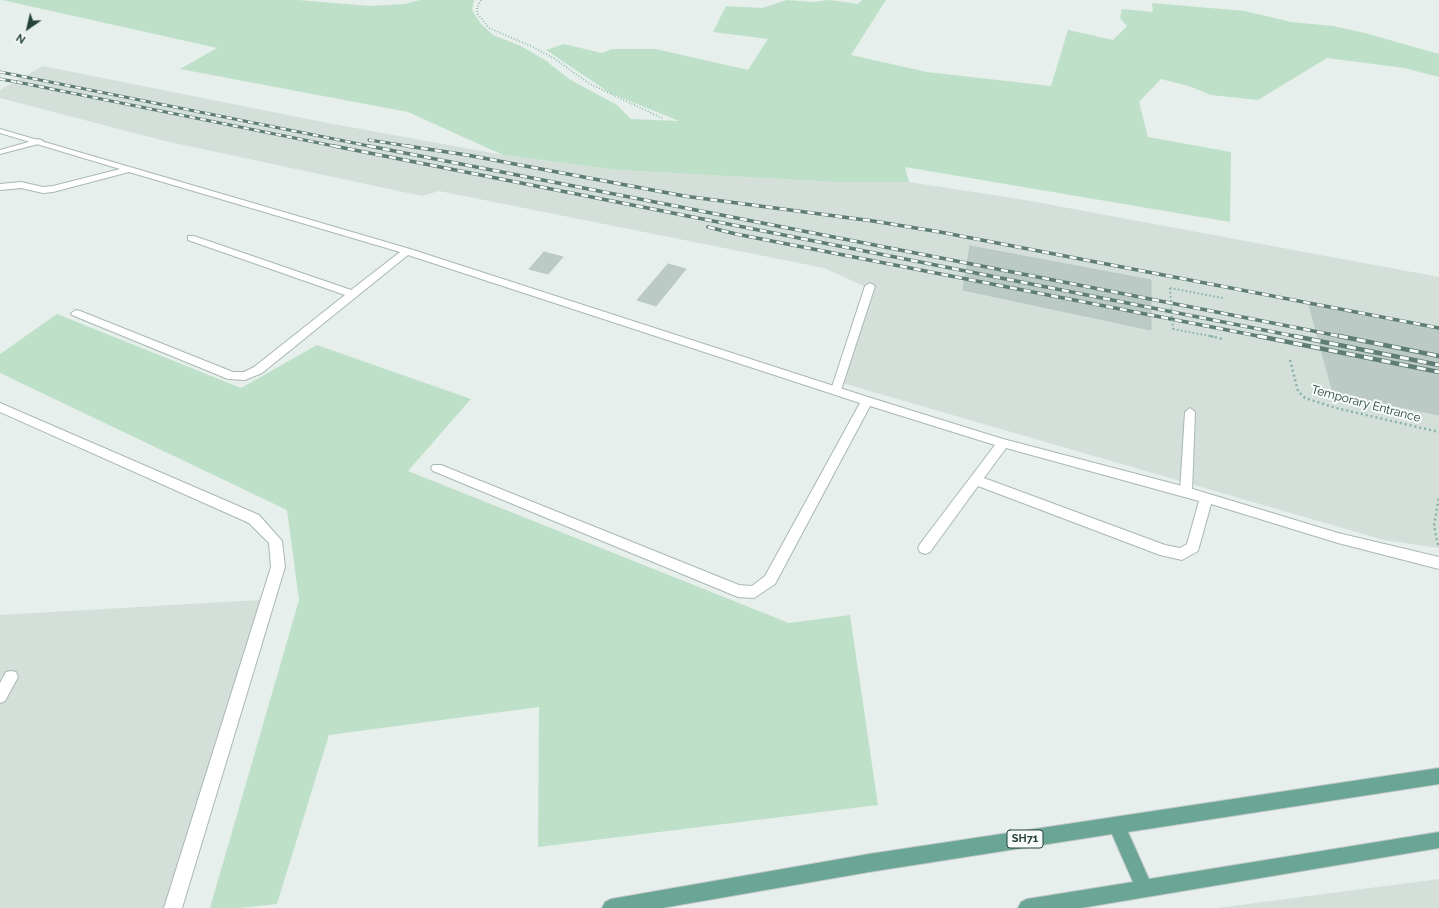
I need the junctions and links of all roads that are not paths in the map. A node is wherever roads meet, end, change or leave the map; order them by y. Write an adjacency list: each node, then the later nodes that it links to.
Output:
1 (0, 131): 2 (street)
2 (38, 142): 3 (lane); 4 (street)
3 (0, 152)
4 (130, 168): 5 (street); 7 (street)
5 (0, 187)
6 (191, 238): 9 (street)
7 (407, 251): 9 (street); 11 (street)
8 (870, 286): 11 (lane)
9 (352, 294): 10 (street)
10 (76, 313)
11 (836, 390): 12 (street)
12 (867, 401): 15 (street); 16 (street)
13 (0, 407): 29 (street)
14 (1190, 412): 18 (lane)
15 (1003, 443): 17 (street); 18 (street)
16 (437, 468)
17 (974, 480): 19 (street); 20 (street)
18 (1186, 492): 19 (street)
19 (1206, 498): 21 (street)
20 (925, 548)
21 (1439, 563)
22 (11, 677): 23 (lane)
23 (0, 696)
24 (1439, 776): 25 (main road, SH71)
25 (1117, 826): 27 (main road); 30 (main road, SH71)
26 (1439, 840): 27 (main road)
27 (1144, 888): 28 (main road)
28 (1084, 903): 31 (main road)
29 (173, 908)
30 (611, 908)
31 (1028, 908)

